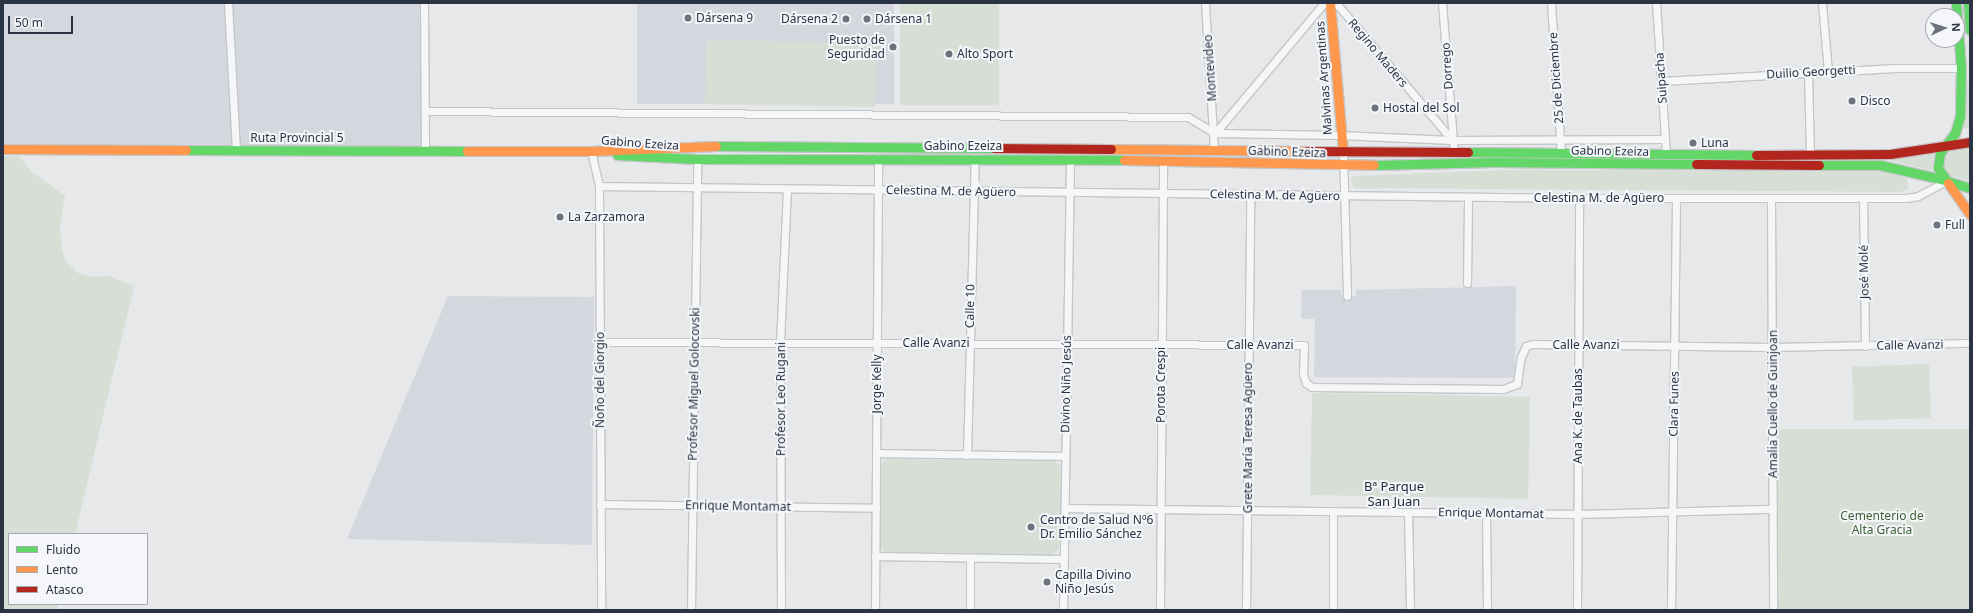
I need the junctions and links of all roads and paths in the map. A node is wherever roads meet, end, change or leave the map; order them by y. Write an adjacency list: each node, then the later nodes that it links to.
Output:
1 (228, 3): 27 (street)
2 (424, 3): 18 (street)
3 (1205, 3): 19 (street, Montevideo)
4 (1324, 3): 19 (street)
5 (1330, 3): 20 (main road, Malvinas Argentinas)
6 (1336, 3): 23 (street, Regino Maders)
7 (1442, 3): 23 (street, Dorrego)
8 (1551, 3): 21 (street, 25 de Diciembre)
9 (1656, 3): 17 (street, Suipacha)
10 (1822, 3): 15 (street)
11 (1956, 3): 14 (main road)
12 (1968, 3): 13 (main road)
13 (1970, 30)
14 (1961, 68): 15 (street, Duilio Georgetti); 25 (main road)
15 (1828, 71): 16 (street, Duilio Georgetti)
16 (1808, 73): 17 (street, Duilio Georgetti); 35 (street)
17 (1662, 80): 22 (street, Suipacha)
18 (426, 111): 19 (street); 28 (street)
19 (1215, 134): 20 (street); 29 (street, Montevideo)
20 (1340, 134): 23 (street); 30 (main road, Malvinas Argentinas)
21 (1560, 139): 22 (street); 23 (street); 33 (street, 25 de Diciembre)
22 (1665, 139): 34 (street, Suipacha)
23 (1452, 140): 32 (street, Dorrego)
24 (1970, 142): 25 (main road, Gabino Ezeiza)
25 (1946, 145): 35 (main road, Gabino Ezeiza); 42 (main road)
26 (3, 148): 27 (main road, Ruta Provincial 5)
27 (233, 150): 28 (main road, Ruta Provincial 5)
28 (425, 150): 31 (main road, Ruta Provincial 5)
29 (1214, 150): 30 (main road, Gabino Ezeiza); 31 (main road, Gabino Ezeiza)
30 (1343, 151): 32 (main road, Gabino Ezeiza); 41 (street)
31 (591, 152): 38 (main road, Gabino Ezeiza); 43 (street, Ñoño del Giorgio)
32 (1454, 153): 33 (main road, Gabino Ezeiza)
33 (1561, 153): 34 (main road, Gabino Ezeiza)
34 (1666, 153): 35 (main road, Gabino Ezeiza)
35 (1810, 155)
36 (878, 158): 37 (main road, Gabino Ezeiza); 38 (main road, Gabino Ezeiza); 47 (street, Jorge Kelly)
37 (976, 158): 39 (main road, Gabino Ezeiza); 48 (street, Calle 10)
38 (697, 159): 44 (street, Profesor Miguel Golocovski)
39 (1070, 159): 40 (main road, Gabino Ezeiza); 49 (street, Divino Niño Jesús)
40 (1163, 160): 41 (main road, Gabino Ezeiza); 50 (street, Porota Crespi)
41 (1343, 166): 42 (main road, Gabino Ezeiza); 52 (street)
42 (1946, 180): 45 (main road, Gabino Ezeiza); 56 (street, Celestina M. de Agüero); 58 (main road)
43 (599, 186): 44 (street, Celestina M. de Agüero); 61 (street, Ñoño del Giorgio)
44 (696, 187): 46 (street, Celestina M. de Agüero); 62 (street, Profesor Miguel Golocovski)
45 (1970, 188)
46 (787, 189): 47 (street, Celestina M. de Agüero); 63 (street, Profesor Leo Rugani)
47 (878, 190): 48 (street, Celestina M. de Agüero); 64 (street, Jorge Kelly)
48 (973, 191): 49 (street, Celestina M. de Agüero); 65 (street, Calle 10)
49 (1069, 192): 50 (street, Celestina M. de Agüero); 67 (street, Divino Niño Jesús)
50 (1162, 193): 51 (street, Celestina M. de Agüero); 68 (street, Porota Crespi)
51 (1250, 194): 52 (street, Celestina M. de Agüero); 69 (street, Grete María Teresa Agüero)
52 (1344, 195): 53 (street, Celestina M. de Agüero); 60 (street)
53 (1468, 197): 54 (street, Celestina M. de Agüero); 59 (street)
54 (1579, 198): 55 (street, Celestina M. de Agüero); 70 (street, Ana K. de Taubas)
55 (1676, 198): 57 (street, Celestina M. de Agüero); 71 (street, Clara Funes)
56 (1863, 198): 57 (street, Celestina M. de Agüero); 72 (street, José Molé)
57 (1771, 199): 73 (street, Amalia Cuello de Guinjoan)
58 (1970, 214)
59 (1467, 283)
60 (1347, 296)
61 (600, 342): 62 (street, Calle Avanzi); 77 (street, Ñoño del Giorgio)
62 (696, 342): 63 (street, Calle Avanzi); 78 (street, Profesor Miguel Golocovski)
63 (780, 343): 64 (street, Calle Avanzi); 79 (street, Profesor Leo Rugani)
64 (877, 343): 65 (street, Calle Avanzi); 74 (street, Jorge Kelly)
65 (969, 343): 67 (street, Calle Avanzi); 75 (street, Calle 10)
66 (1970, 343): 72 (street, Calle Avanzi)
67 (1067, 344): 68 (street, Calle Avanzi); 76 (street, Divino Niño Jesús)
68 (1161, 344): 69 (street, Calle Avanzi); 82 (street, Porota Crespi)
69 (1248, 344): 70 (street, Calle Avanzi); 84 (street, Grete María Teresa Agüero)
70 (1578, 344): 71 (street, Calle Avanzi); 89 (street, Ana K. de Taubas)
71 (1674, 345): 73 (street, Calle Avanzi); 88 (street, Clara Funes)
72 (1865, 346): 73 (street, Calle Avanzi)
73 (1773, 347): 83 (street, Amalia Cuello de Guinjoan)
74 (877, 453): 75 (street); 80 (street, Jorge Kelly)
75 (967, 455): 76 (street)
76 (1065, 456): 81 (street, Divino Niño Jesús)
77 (600, 504): 78 (street, Enrique Montamat); 93 (street, Ñoño del Giorgio)
78 (691, 505): 79 (street, Enrique Montamat); 94 (street, Profesor Miguel Golocovski)
79 (781, 506): 80 (street, Enrique Montamat); 95 (street, Profesor Leo Rugani)
80 (876, 508): 90 (street, Jorge Kelly)
81 (1065, 508): 82 (street, Enrique Montamat); 92 (street, Divino Niño Jesús)
82 (1160, 510): 84 (street, Enrique Montamat); 99 (street, Porota Crespi)
83 (1774, 510): 88 (street, Enrique Montamat); 106 (street, Amalia Cuello de Guinjoan)
84 (1247, 511): 85 (street, Enrique Montamat); 100 (street, Grete María Teresa Agüero)
85 (1333, 511): 86 (street, Enrique Montamat); 101 (street)
86 (1408, 512): 87 (street, Enrique Montamat); 102 (street)
87 (1486, 512): 89 (street, Enrique Montamat); 103 (street)
88 (1672, 512): 89 (street, Enrique Montamat); 105 (street, Clara Funes)
89 (1578, 514): 104 (street, Ana K. de Taubas)
90 (875, 556): 91 (street); 96 (street, Jorge Kelly)
91 (970, 558): 92 (street); 97 (street)
92 (1064, 559): 98 (street, Divino Niño Jesús)
93 (600, 610)
94 (691, 610)
95 (781, 610)
96 (875, 610)
97 (970, 610)
98 (1063, 610)
99 (1160, 610)
100 (1246, 610)
101 (1333, 610)
102 (1410, 610)
103 (1486, 610)
104 (1577, 610)
105 (1671, 610)
106 (1773, 610)

